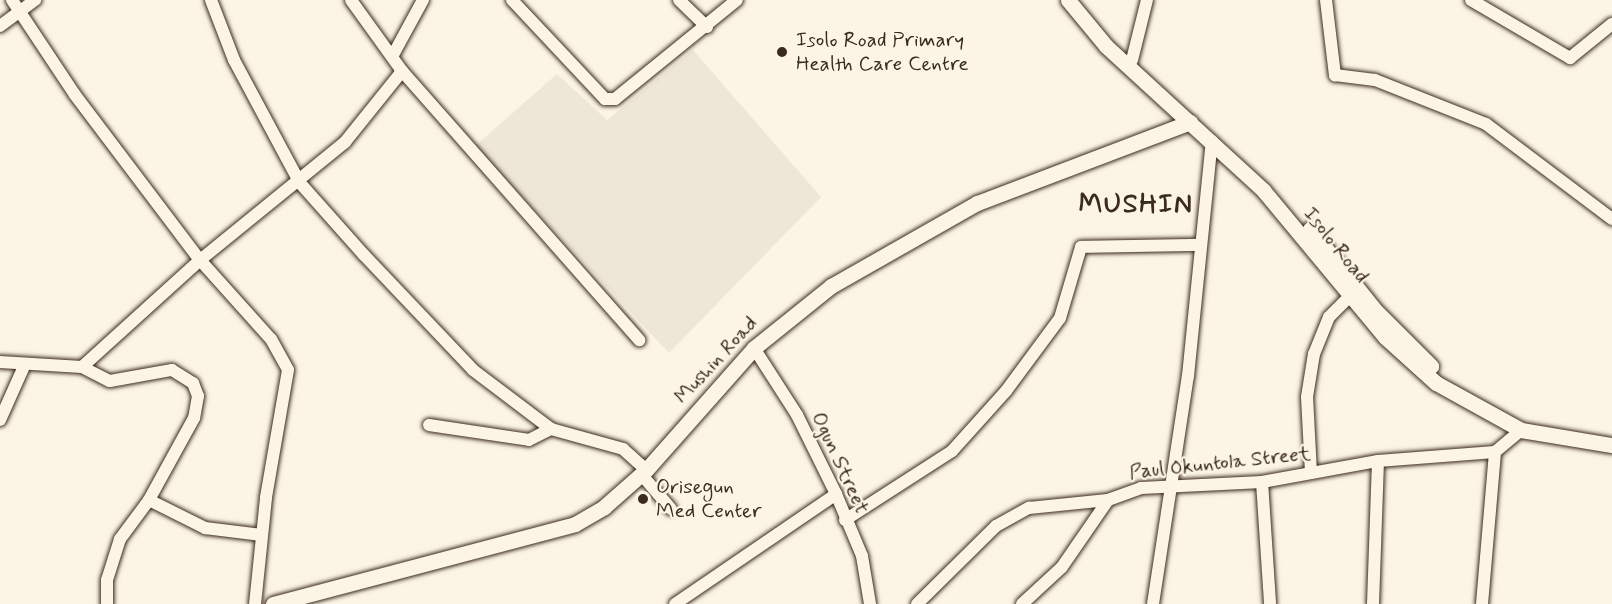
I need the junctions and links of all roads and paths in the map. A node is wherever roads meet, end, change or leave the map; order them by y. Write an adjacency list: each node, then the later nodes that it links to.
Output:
1 (12, 0): 14 (street)
2 (35, 0): 14 (street)
3 (211, 0): 23 (street)
4 (351, 0): 18 (street)
5 (423, 0): 18 (street)
6 (512, 0): 17 (street)
7 (679, 0): 17 (street)
8 (737, 0): 17 (street)
9 (1068, 0): 21 (main road, Isolo Road)
10 (1079, 0): 19 (main road, Isolo Road)
11 (1147, 0): 19 (street)
12 (1326, 0): 24 (street)
13 (1471, 0): 15 (street)
14 (20, 11): 16 (street); 26 (street)
15 (1612, 24)
16 (0, 26)
17 (707, 27)
18 (393, 56): 20 (street)
19 (1132, 60): 37 (main road, Isolo Road)
20 (402, 71): 23 (street); 28 (street)
21 (1190, 122): 22 (main road, Isolo Road); 29 (main road, Mushin Road)
22 (1212, 141): 25 (street); 27 (main road, Isolo Road)
23 (300, 183): 26 (street); 35 (street)
24 (1612, 219)
25 (1199, 245): 44 (street); 49 (street)
26 (200, 260): 32 (street); 50 (street)
27 (1350, 296): 36 (main road, Isolo Road); 42 (street)
28 (639, 340)
29 (754, 348): 41 (main road, Mushin Road); 45 (street, Ogun Street)
30 (0, 362): 31 (street)
31 (25, 364): 32 (street); 33 (street)
32 (82, 368): 46 (street)
33 (0, 420)
34 (429, 425): 35 (street)
35 (551, 429): 41 (street)
36 (1521, 430): 38 (main road, Isolo Road); 39 (street)
37 (1612, 436)
38 (1612, 445)
39 (1496, 452): 40 (street, Paul Okuntola Street); 62 (street)
40 (1378, 461): 42 (street, Paul Okuntola Street); 61 (street)
41 (644, 472): 48 (street); 51 (main road, Mushin Road)
42 (1311, 473): 43 (street, Paul Okuntola Street)
43 (1262, 482): 44 (street, Paul Okuntola Street); 60 (street)
44 (1169, 487): 47 (street, Paul Okuntola Street); 59 (street)
45 (836, 494): 49 (street, Ogun Street); 55 (street)
46 (149, 500): 50 (street); 52 (street)
47 (1108, 500): 57 (street, Paul Okuntola Street); 58 (street)
48 (671, 509)
49 (845, 520): 56 (street, Ogun Street)
50 (261, 535): 53 (street)
51 (311, 599): 54 (main road, Mushin Road)
52 (107, 604)
53 (255, 604)
54 (273, 604)
55 (675, 604)
56 (870, 604)
57 (917, 604)
58 (1022, 604)
59 (1153, 604)
60 (1270, 604)
61 (1373, 604)
62 (1482, 604)

